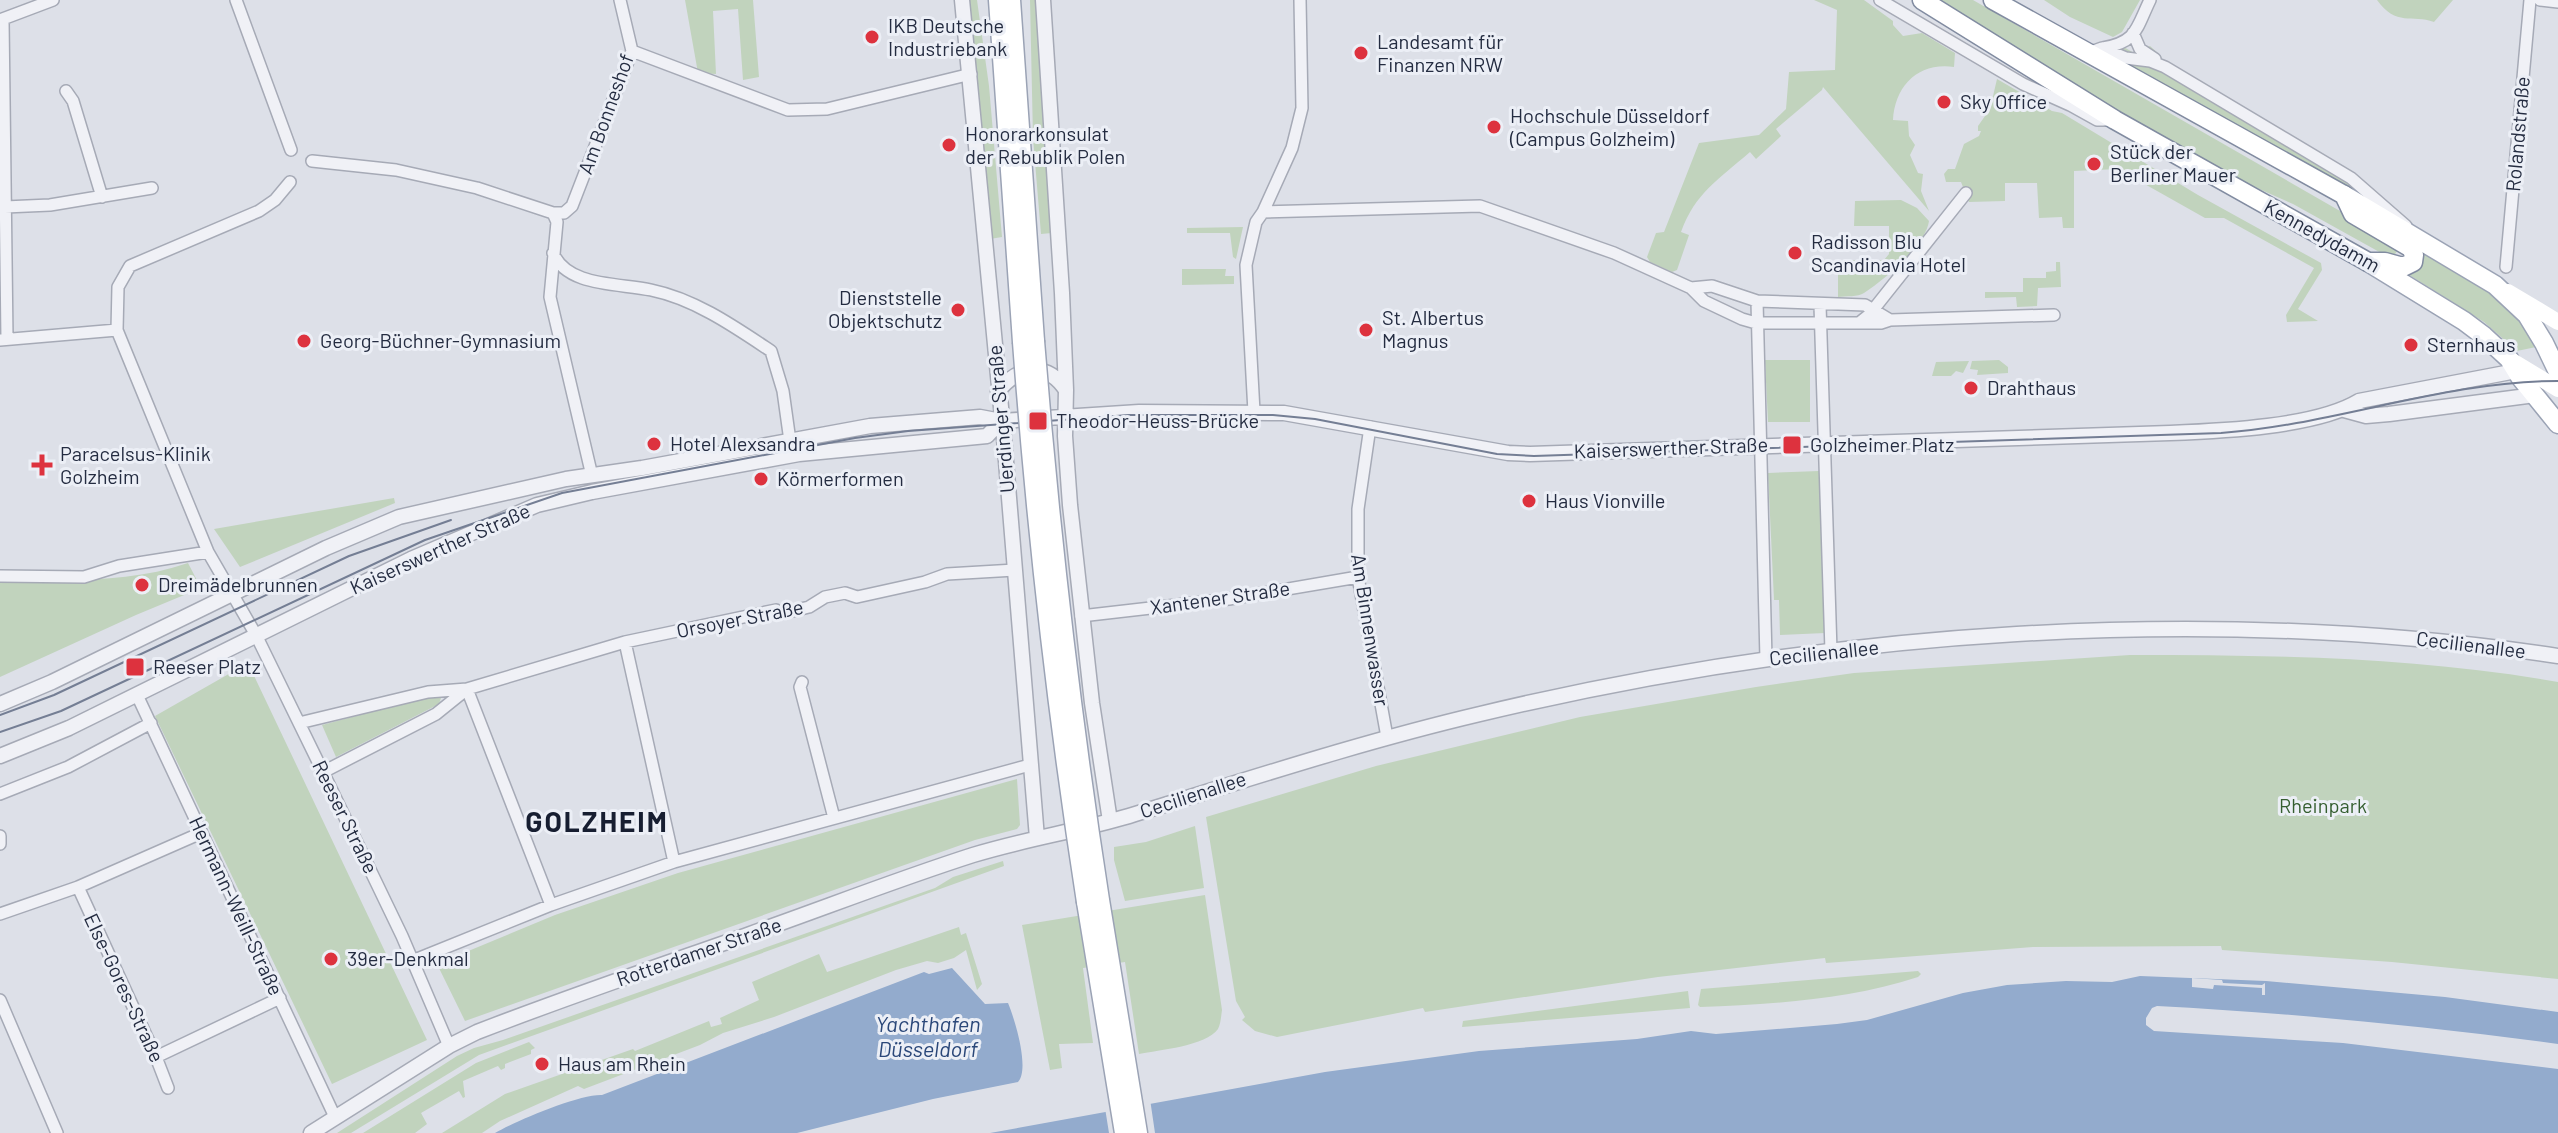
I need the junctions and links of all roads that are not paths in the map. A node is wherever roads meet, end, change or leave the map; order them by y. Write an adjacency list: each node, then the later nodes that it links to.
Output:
1 (53, 0): 18 (street)
2 (236, 0): 28 (street)
3 (620, 0): 22 (street, Am Bonneshof)
4 (962, 0): 25 (street, Uerdinger Straße)
5 (988, 0): 23 (main road)
6 (998, 0): 23 (main road)
7 (1011, 0): 20 (main road)
8 (1018, 0): 20 (main road)
9 (1043, 0): 59 (street)
10 (1300, 0): 37 (street)
11 (1880, 0): 27 (street, Kennedydamm)
12 (1922, 0): 27 (main road, Kennedydamm)
13 (1993, 0): 21 (main road)
14 (2150, 0): 19 (street)
15 (2530, 0): 42 (street, Rolandstraße)
16 (2540, 0): 17 (street)
17 (2558, 2)
18 (2, 20): 30 (street)
19 (2133, 33): 21 (street); 24 (street)
20 (1013, 37): 56 (main road)
21 (2095, 50): 24 (street); 34 (main road)
22 (632, 51): 25 (street); 38 (street, Am Bonneshof)
23 (1002, 67): 56 (main road)
24 (2165, 67): 39 (street)
25 (971, 74): 60 (street, Uerdinger Straße)
26 (66, 91): 35 (street)
27 (2115, 120): 41 (main road, Kennedydamm)
28 (291, 150)
29 (312, 161): 38 (street)
30 (2, 172): 36 (street)
31 (290, 182): 54 (street)
32 (152, 188): 35 (street)
33 (1966, 193): 47 (street)
34 (2344, 195): 39 (main road); 41 (main road)
35 (102, 197): 36 (street)
36 (5, 207): 55 (street)
37 (1263, 212): 44 (street); 64 (street)
38 (553, 213): 40 (street)
39 (2418, 237): 43 (main road)
40 (553, 253): 69 (street); 72 (street)
41 (2368, 262): 58 (main road, Kennedydamm)
42 (2506, 267)
43 (2495, 285): 50 (main road); 57 (main road)
44 (1691, 288): 45 (street); 51 (street)
45 (1757, 301): 46 (street); 51 (street)
46 (1820, 305): 47 (street); 52 (street)
47 (1874, 308): 49 (street); 53 (street)
48 (2054, 315): 49 (street)
49 (1890, 320): 53 (street)
50 (2558, 322)
51 (1756, 323): 52 (street); 71 (street)
52 (1820, 323): 53 (street); 70 (street)
53 (1859, 323)
54 (117, 330): 55 (street); 75 (street, Reeser Straße)
55 (3, 339)
56 (1028, 342): 105 (main road, bridge)
57 (2557, 365): 58 (main road, Kaiserswerther Straße)
58 (2517, 366): 61 (main road); 62 (main road, Kennedydamm); 63 (street, Kaiserswerther Straße)
59 (1066, 390): 60 (street); 65 (street)
60 (998, 391): 66 (street, Uerdinger Straße)
61 (2558, 391): 62 (main road)
62 (2535, 395): 63 (street, Kaiserswerther Straße); 67 (main road, Kennedydamm)
63 (2344, 410): 70 (street, Kaiserswerther Straße)
64 (1254, 412): 65 (street, Kaiserswerther Straße); 68 (street, Kaiserswerther Straße)
65 (1065, 417): 66 (street, Kaiserswerther Straße); 73 (street)
66 (1001, 421): 69 (street, Kaiserswerther Straße); 74 (street, Uerdinger Straße); 81 (street, Kaiserswerther Straße)
67 (2558, 424)
68 (1370, 427): 71 (street, Kaiserswerther Straße); 78 (street, Am Binnenwasser)
69 (790, 441): 72 (street, Kaiserswerther Straße)
70 (1826, 443): 71 (street, Kaiserswerther Straße); 83 (street)
71 (1761, 445): 85 (street)
72 (592, 476): 79 (street, Kaiserswerther Straße)
73 (1070, 505): 74 (street); 80 (street)
74 (1010, 507): 76 (street, Uerdinger Straße)
75 (208, 552): 77 (street); 79 (street, Reeser Straße)
76 (1015, 570): 82 (street, Orsoyer Straße); 94 (street, Uerdinger Straße)
77 (0, 576)
78 (1358, 577): 80 (street, Xantener Straße); 92 (street, Am Binnenwasser)
79 (231, 593): 81 (street, Reeser Straße); 89 (street, Kaiserswerther Straße)
80 (1081, 616): 98 (street)
81 (256, 635): 88 (street, Kaiserswerther Straße); 91 (street, Reeser Straße)
82 (625, 642): 87 (street, Orsoyer Straße); 103 (street)
83 (1831, 651): 84 (street, Cecilienallee); 85 (street, Cecilienallee)
84 (2558, 656)
85 (1766, 659): 92 (street, Cecilienallee)
86 (802, 682): 97 (street)
87 (467, 689): 91 (street, Orsoyer Straße); 95 (street, Orsoyer Straße); 106 (street)
88 (137, 695): 90 (street, Hermann-Weill-Straße); 93 (street, Kaiserswerther Straße)
89 (0, 704)
90 (151, 723): 96 (street); 99 (street, Hermann-Weill-Straße)
91 (299, 723): 95 (street, Reeser Straße)
92 (1387, 737): 98 (street, Cecilienallee)
93 (0, 756)
94 (1030, 765): 97 (street); 101 (street, Uerdinger Straße)
95 (323, 772): 108 (street, Reeser Straße)
96 (0, 794)
97 (834, 818): 103 (street)
98 (1110, 821): 101 (street, Rotterdamer Straße)
99 (201, 833): 104 (street); 109 (street, Hermann-Weill-Straße)
100 (0, 836): 102 (street)
101 (1037, 838): 111 (street, Rotterdamer Straße)
102 (0, 844)
103 (674, 862): 106 (street)
104 (78, 887): 107 (street); 112 (street, Else-Gores-Straße)
105 (1093, 901): 117 (main road); 118 (main road)
106 (551, 905): 108 (street)
107 (0, 914)
108 (412, 961): 111 (street, Reeser Straße)
109 (280, 998): 112 (street); 114 (street, Hermann-Weill-Straße)
110 (0, 1000): 115 (street)
111 (449, 1046): 114 (street, Rotterdamer Straße)
112 (156, 1057): 113 (street, Else-Gores-Straße)
113 (168, 1088)
114 (335, 1117): 116 (street, Rotterdamer Straße)
115 (57, 1133)
116 (311, 1133)
117 (1124, 1133)
118 (1138, 1133)

